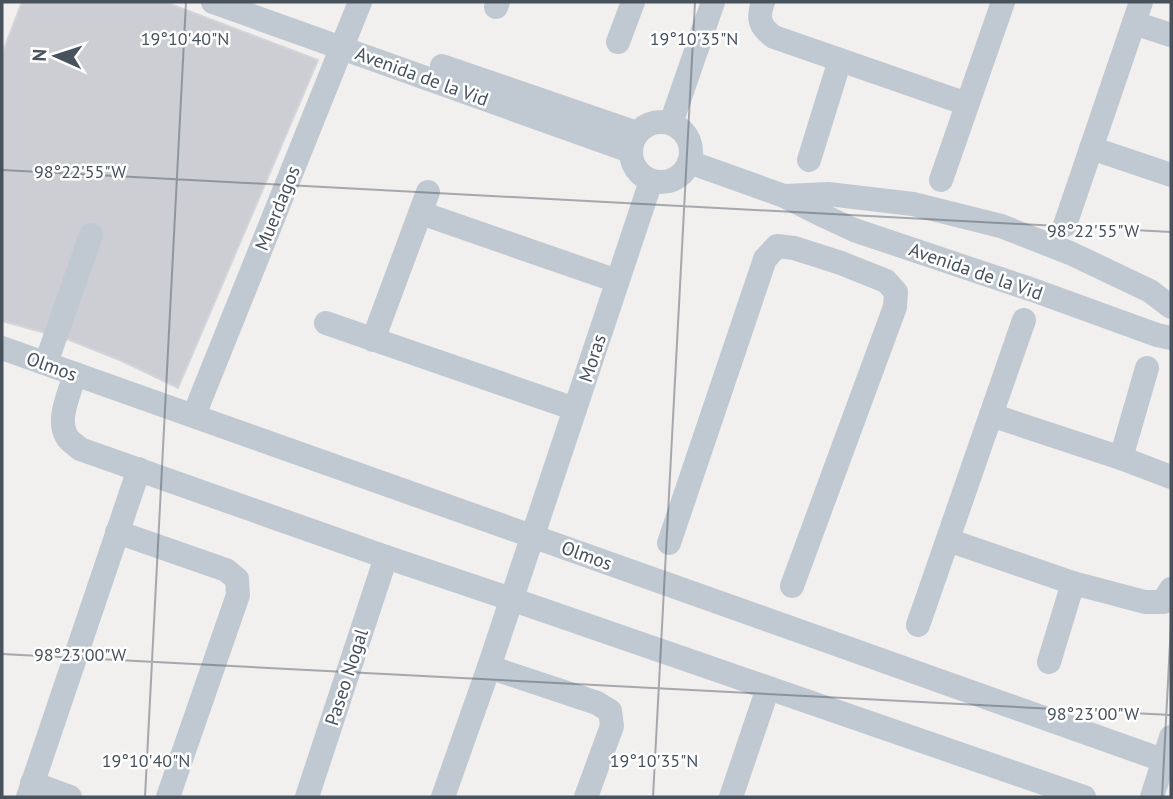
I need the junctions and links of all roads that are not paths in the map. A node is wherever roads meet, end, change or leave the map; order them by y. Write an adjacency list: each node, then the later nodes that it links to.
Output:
1 (213, 2): 10 (street, Avenida de la Vid)
2 (262, 2): 10 (street, Avenida de la Vid)
3 (360, 2): 10 (street, Muerdagos)
4 (633, 2): 11 (street)
5 (713, 2): 14 (street)
6 (763, 2): 12 (street)
7 (1003, 2): 13 (street)
8 (1138, 12): 9 (street); 16 (street)
9 (1171, 35)
10 (345, 40): 15 (street, Avenida de la Vid); 38 (street, Muerdagos)
11 (618, 42)
12 (840, 60): 13 (street); 17 (street)
13 (967, 104): 20 (street)
14 (671, 123): 15 (street); 18 (street)
15 (634, 142): 21 (street)
16 (1091, 148): 19 (street); 23 (street)
17 (810, 160)
18 (689, 162): 21 (street); 22 (street, Avenida de la Vid)
19 (1171, 175)
20 (941, 180)
21 (650, 181): 27 (street, Moras)
22 (784, 195): 24 (street, Avenida de la Vid); 28 (street, Avenida de la Vid)
23 (1065, 225)
24 (854, 230): 26 (street); 31 (street, Avenida de la Vid)
25 (91, 236): 34 (street)
26 (841, 263): 46 (street); 49 (street)
27 (617, 281): 32 (street); 37 (street, Moras)
28 (1171, 307)
29 (1024, 320): 39 (street)
30 (326, 323): 32 (street)
31 (1171, 338)
32 (373, 340): 37 (street)
33 (2, 348): 34 (street, Olmos)
34 (46, 363): 36 (street, Olmos)
35 (1147, 368): 40 (street)
36 (75, 374): 38 (street, Olmos); 41 (street)
37 (575, 410): 44 (street, Moras)
38 (194, 415): 44 (street, Olmos)
39 (991, 415): 40 (street); 45 (street)
40 (1121, 458): 42 (street)
41 (139, 469): 43 (street); 47 (street)
42 (1171, 477)
43 (117, 532): 57 (street); 59 (street)
44 (533, 536): 51 (street, Moras); 56 (street, Olmos)
45 (948, 540): 48 (street); 52 (street)
46 (668, 543)
47 (386, 557): 51 (street); 60 (street, Paseo Nogal)
48 (1073, 583): 50 (street); 53 (street)
49 (792, 586)
50 (1171, 589)
51 (511, 598): 54 (street, Moras); 55 (street)
52 (918, 625)
53 (1049, 662)
54 (489, 667): 61 (street, Moras); 62 (street)
55 (768, 688): 63 (street); 64 (street)
56 (1169, 753): 65 (street)
57 (30, 790): 58 (street)
58 (70, 797)
59 (168, 797)
60 (307, 797)
61 (443, 797)
62 (586, 797)
63 (731, 797)
64 (1084, 797)
65 (1152, 797)

